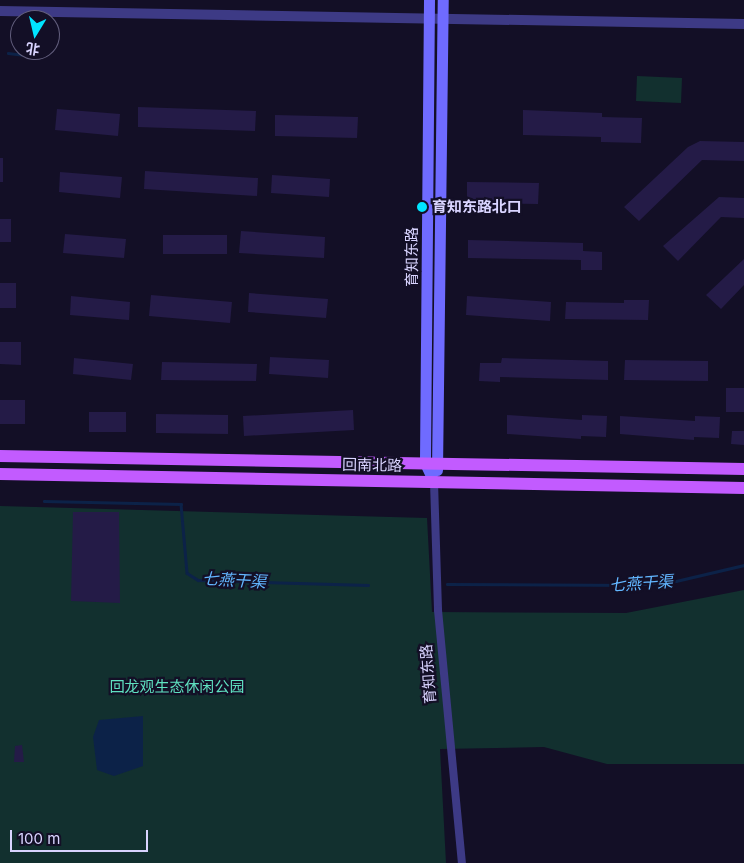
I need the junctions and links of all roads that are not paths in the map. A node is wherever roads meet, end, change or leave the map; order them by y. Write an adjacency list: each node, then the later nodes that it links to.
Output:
1 (429, 0): 4 (main road, 育知东路)
2 (443, 0): 5 (main road, 育知东路)
3 (0, 11): 4 (street)
4 (429, 18): 5 (street); 8 (main road, 育知东路)
5 (443, 19): 6 (street); 9 (main road, 育知东路)
6 (744, 24)
7 (0, 456): 8 (main road, 回南北路)
8 (426, 463): 9 (main road, 回南北路); 12 (main road, 育知东路)
9 (439, 463): 10 (main road, 回南北路); 12 (main road, 育知东路)
10 (744, 468)
11 (0, 474): 12 (main road, 回南北路)
12 (434, 482): 13 (main road, 回南北路); 14 (street, 育知东路)
13 (744, 488)
14 (462, 863)

